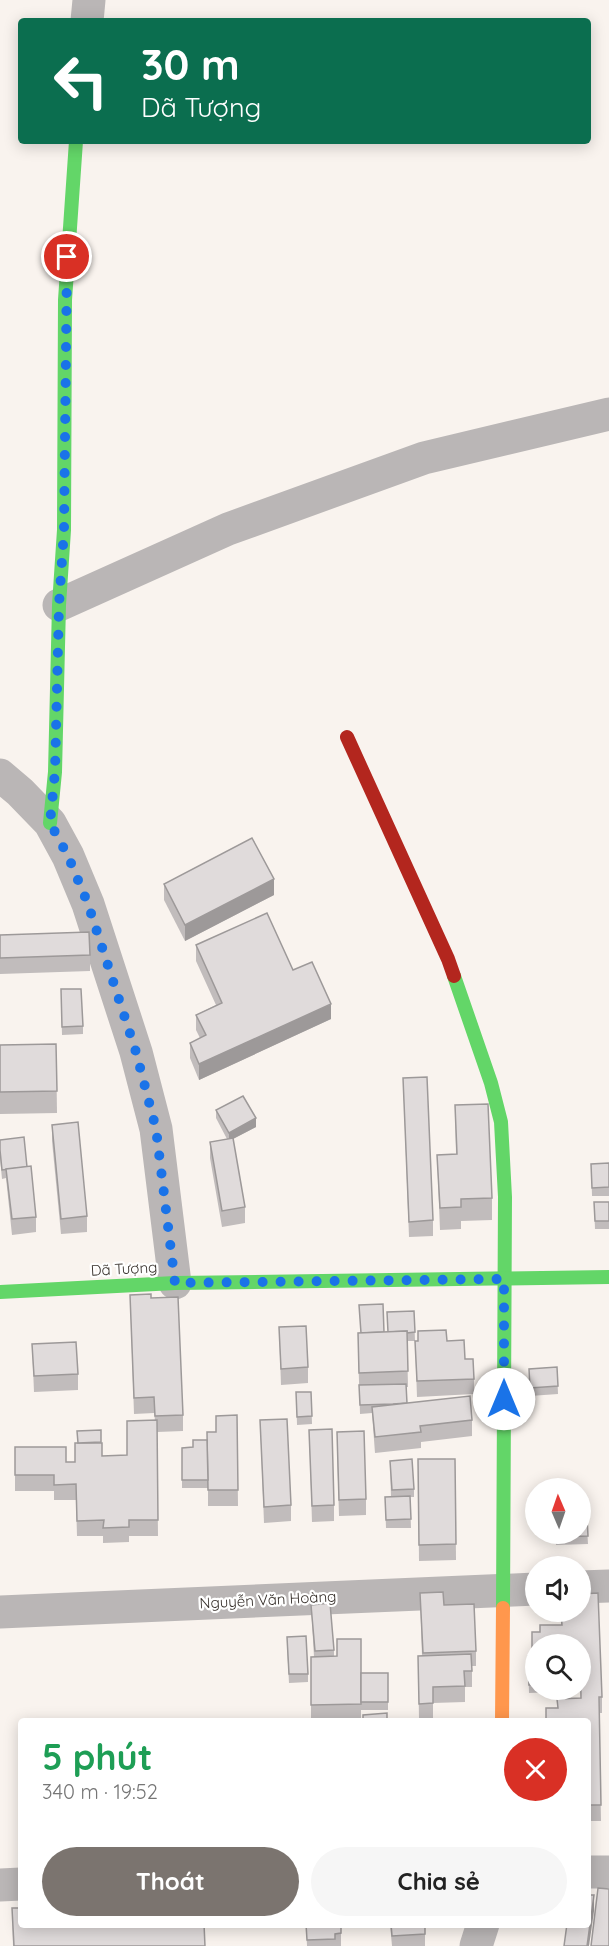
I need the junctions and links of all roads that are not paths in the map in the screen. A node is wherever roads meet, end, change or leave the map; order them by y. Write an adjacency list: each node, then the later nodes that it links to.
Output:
1 (89, 0): 2 (street)
2 (87, 18)
3 (76, 144): 5 (street)
4 (609, 414): 5 (street)
5 (59, 605): 8 (street)
6 (347, 737): 10 (street)
7 (0, 775): 8 (street)
8 (50, 823): 11 (street)
9 (609, 1277): 10 (street, Dã Tượng)
10 (504, 1279): 11 (street, Dã Tượng); 16 (street)
11 (175, 1283): 12 (street, Dã Tượng)
12 (0, 1292)
13 (609, 1586): 14 (street)
14 (591, 1587)
15 (525, 1589): 16 (street, Nguyễn Văn Hoàng)
16 (503, 1590): 17 (street, Nguyễn Văn Hoàng); 18 (street)
17 (0, 1612)
18 (502, 1718)
19 (591, 1872): 20 (street)
20 (609, 1872)
21 (18, 1884): 22 (street)
22 (0, 1885)
23 (482, 1928): 24 (street)
24 (476, 1946)

